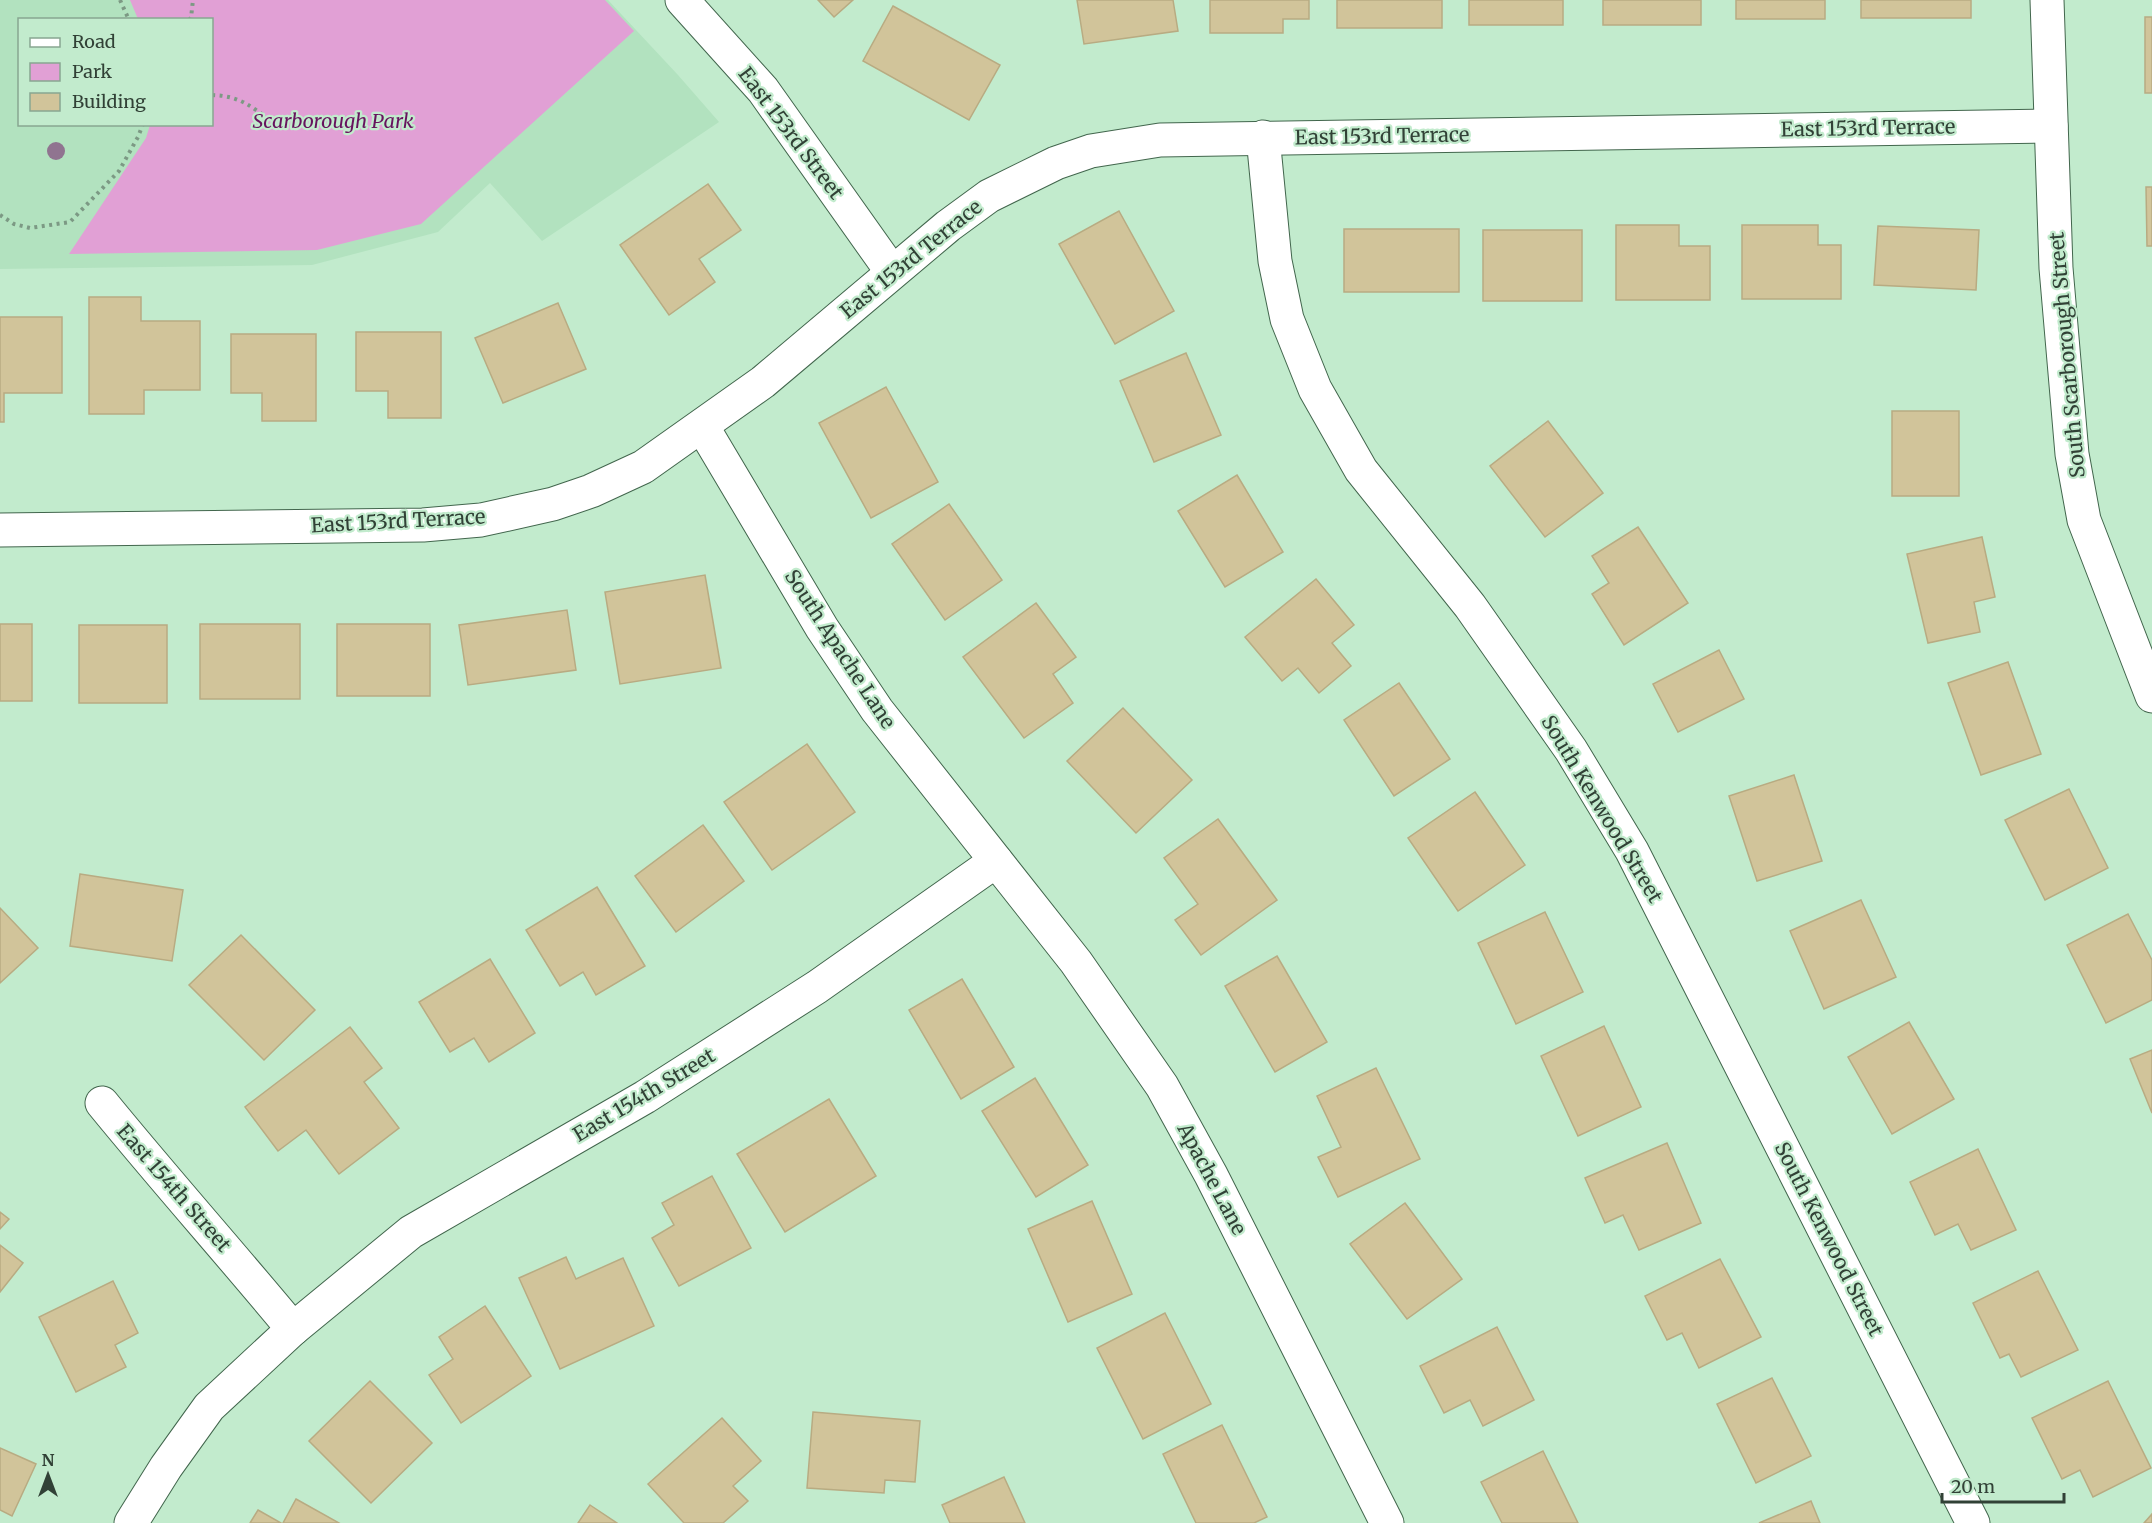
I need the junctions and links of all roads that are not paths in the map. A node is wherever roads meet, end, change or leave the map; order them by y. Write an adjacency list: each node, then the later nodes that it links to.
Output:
1 (682, 0): 5 (street, East 153rd Street)
2 (2047, 0): 3 (street, South Scarborough Street)
3 (2051, 126): 4 (street, East 153rd Terrace); 8 (street, South Scarborough Street)
4 (1263, 137): 5 (street, East 153rd Terrace); 14 (street, South Kenwood Street)
5 (892, 272): 6 (street, East 153rd Terrace)
6 (702, 426): 7 (street, East 153rd Terrace); 9 (street, South Apache Lane)
7 (0, 530)
8 (2148, 677)
9 (996, 861): 11 (street, East 154th Street); 13 (street, Apache Lane)
10 (102, 1103): 11 (street, East 154th Street)
11 (293, 1329): 12 (street, East 154th Street)
12 (131, 1523)
13 (1387, 1523)
14 (1973, 1523)

